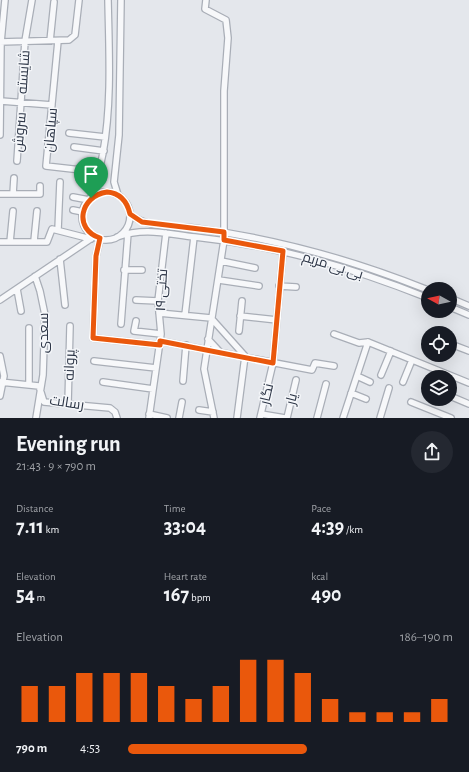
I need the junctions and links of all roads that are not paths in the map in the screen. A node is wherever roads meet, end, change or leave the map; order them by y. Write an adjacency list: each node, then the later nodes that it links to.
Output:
1 (5, 0): 10 (street)
2 (32, 0): 11 (street, شایسته)
3 (79, 0): 9 (street)
4 (108, 0): 18 (street)
5 (121, 0): 28 (street)
6 (206, 0): 37 (street)
7 (54, 2): 8 (street)
8 (50, 41): 9 (street); 11 (street)
9 (58, 41): 15 (street, سپاهان)
10 (1, 42): 11 (street); 12 (street)
11 (25, 42): 14 (street, شایسته)
12 (0, 92): 13 (street)
13 (1, 101): 14 (street); 17 (street)
14 (21, 103): 15 (street); 21 (street, سروش)
15 (52, 105): 22 (street, سپاهان)
16 (69, 134): 18 (street)
17 (0, 135)
18 (105, 137): 20 (street)
19 (74, 147): 20 (street)
20 (104, 151): 22 (street)
21 (17, 161)
22 (99, 172): 30 (street)
23 (14, 178): 27 (street)
24 (60, 182): 36 (street)
25 (40, 186): 27 (street)
26 (0, 194): 27 (street)
27 (13, 194)
28 (118, 195): 30 (street); 35 (street)
29 (73, 197): 30 (street)
30 (90, 199): 34 (street)
31 (73, 210): 34 (street)
32 (13, 211): 46 (street)
33 (37, 211): 44 (street)
34 (83, 212): 42 (street)
35 (130, 214): 37 (street, بی بی مریم); 40 (street)
36 (58, 230): 42 (street); 44 (street)
37 (224, 232): 43 (street); 58 (street, بی بی مریم)
38 (128, 233): 39 (street, بی بی مریم); 40 (street, بی بی مریم); 51 (street)
39 (166, 233): 41 (street, بی بی مریم); 63 (street, تختی ۱۹)
40 (117, 237): 42 (street)
41 (194, 237): 43 (street, بی بی مریم); 71 (street)
42 (95, 238): 48 (street); 85 (street)
43 (224, 240): 47 (street, بی بی مریم); 49 (street)
44 (34, 241): 46 (street)
45 (0, 242): 46 (street)
46 (10, 242)
47 (283, 251): 56 (street, نگار); 60 (street, بی بی مریم)
48 (60, 259): 53 (street); 66 (street)
49 (221, 261): 50 (street); 54 (street)
50 (255, 268)
51 (124, 270): 52 (street); 77 (street)
52 (142, 270)
53 (35, 276): 59 (street); 112 (street, سعدی)
54 (219, 280): 55 (street); 74 (street)
55 (259, 286)
56 (279, 286): 57 (street); 75 (street, نگار)
57 (296, 287)
58 (421, 288)
59 (17, 289): 61 (street); 69 (street)
60 (421, 295)
61 (0, 300)
62 (136, 300): 63 (street)
63 (158, 301): 70 (street, تختی ۱۹)
64 (242, 301): 73 (street)
65 (457, 301): 67 (street)
66 (65, 305)
67 (469, 306)
68 (457, 310): 72 (street)
69 (21, 311)
70 (159, 313): 71 (street); 81 (street, تختی ۱۹)
71 (185, 315): 74 (street)
72 (469, 315)
73 (240, 316): 75 (street); 80 (street)
74 (211, 318): 83 (street); 93 (street)
75 (277, 320): 96 (street, نگار)
76 (136, 321): 81 (street)
77 (121, 324)
78 (70, 326): 119 (street, پروانه)
79 (29, 328): 109 (street)
80 (239, 331)
81 (161, 334): 85 (street, تختی ۱۹)
82 (334, 334): 84 (street)
83 (208, 339): 88 (street); 91 (street)
84 (368, 342): 89 (street); 100 (street)
85 (160, 343): 86 (street); 98 (street, تختی ۱۹)
86 (186, 346): 88 (street); 103 (street)
87 (457, 346): 90 (street)
88 (206, 350): 91 (street); 122 (street)
89 (390, 351): 94 (street); 99 (street)
90 (469, 351)
91 (220, 352): 93 (street)
92 (0, 356): 101 (street)
93 (245, 356): 96 (street); 129 (street)
94 (412, 360): 106 (street); 107 (street)
95 (94, 361): 98 (street)
96 (273, 363): 97 (street); 124 (street, نگار)
97 (334, 366)
98 (156, 368): 111 (street, تختی ۱۹)
99 (381, 375)
100 (356, 376): 105 (street); 113 (street)
101 (2, 380): 109 (street, رسالت); 114 (street)
102 (296, 380): 130 (street, یار)
103 (183, 381)
104 (103, 382): 111 (street)
105 (370, 382)
106 (403, 382)
107 (469, 383)
108 (326, 384): 131 (street)
109 (29, 385): 112 (street, رسالت)
110 (389, 388): 133 (street)
111 (153, 389): 123 (street, تختی ۱۹)
112 (41, 392): 119 (street, رسالت); 125 (street, سعدی)
113 (351, 393): 115 (street); 132 (street)
114 (0, 396)
115 (366, 399)
116 (457, 399): 120 (street)
117 (182, 402): 128 (street)
118 (411, 402): 134 (street)
119 (68, 404): 126 (street, رسالت)
120 (469, 404)
121 (199, 410): 122 (street)
122 (213, 415)
123 (149, 416): 127 (street)
124 (261, 416): 130 (street)
125 (36, 418)
126 (117, 418)
127 (167, 418)
128 (179, 418)
129 (237, 418)
130 (286, 418)
131 (317, 418)
132 (343, 418)
133 (380, 418)
134 (451, 418)

